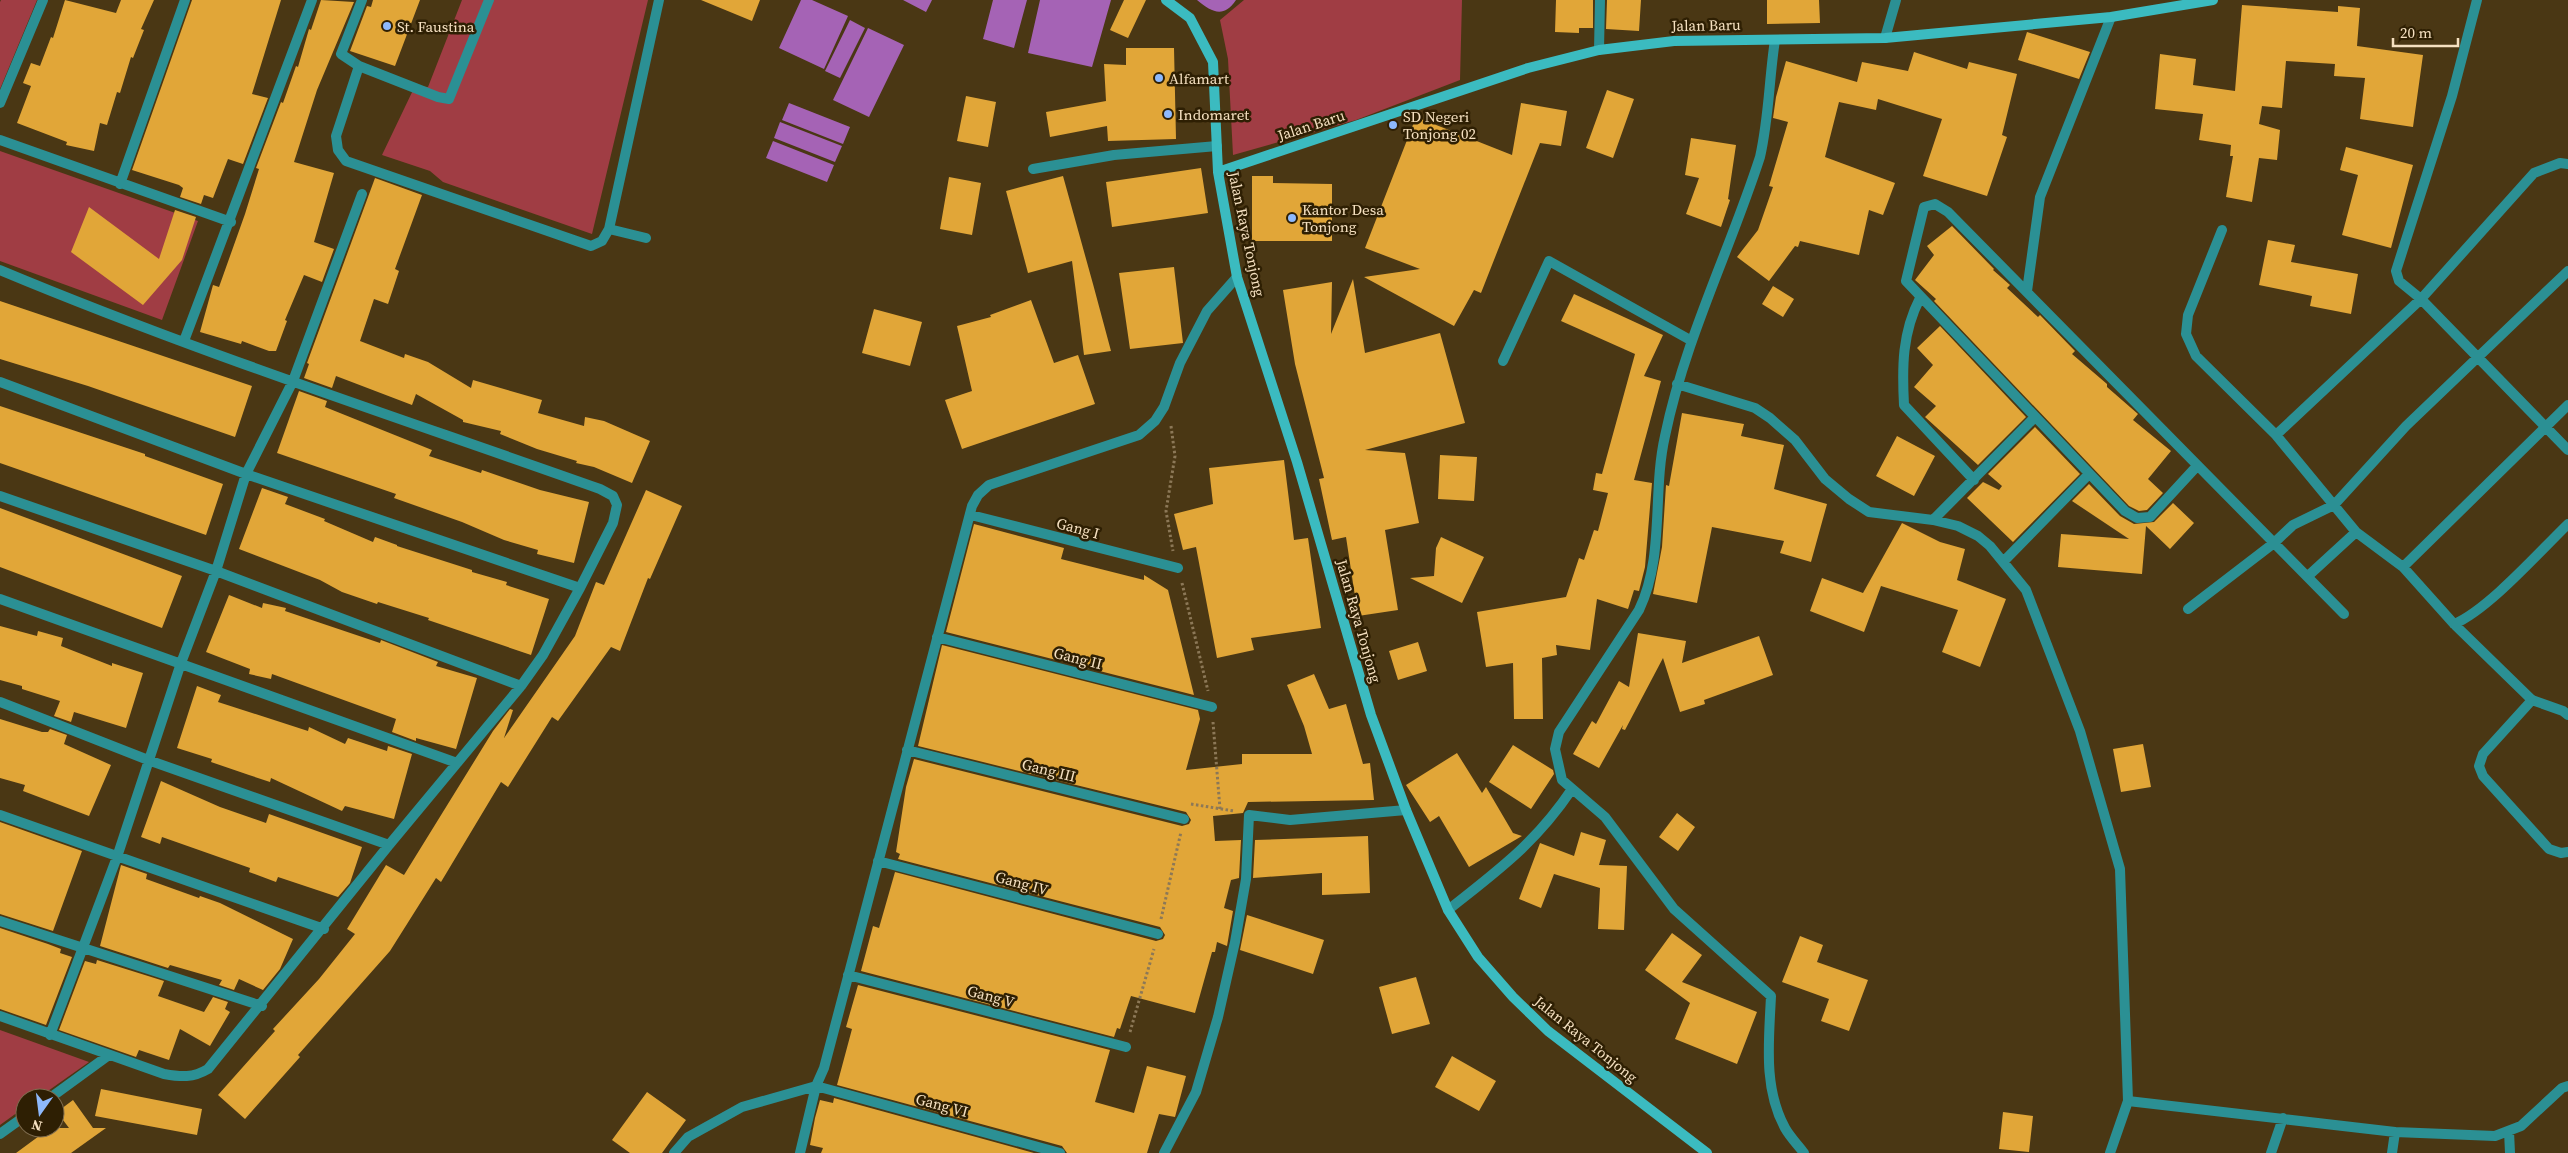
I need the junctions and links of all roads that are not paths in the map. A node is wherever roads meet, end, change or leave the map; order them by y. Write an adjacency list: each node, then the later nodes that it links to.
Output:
1 (42, 0): 17 (street)
2 (185, 0): 23 (street)
3 (312, 0): 25 (street)
4 (362, 0): 16 (street)
5 (489, 0): 16 (street)
6 (659, 0): 26 (street)
7 (1166, 0): 19 (main road, Jalan Raya Tonjong)
8 (1600, 0): 15 (street)
9 (1896, 0): 13 (street)
10 (2213, 0): 12 (main road, Jalan Baru)
11 (2478, 0): 34 (street)
12 (2111, 17): 13 (main road, Jalan Baru); 32 (street)
13 (1885, 38): 14 (main road, Jalan Baru)
14 (1775, 40): 15 (main road, Jalan Baru); 36 (street)
15 (1599, 50): 22 (main road, Jalan Baru)
16 (359, 66): 26 (street)
17 (0, 103)
18 (0, 140): 23 (street)
19 (1217, 146): 21 (street); 22 (main road, Jalan Raya Tonjong)
20 (2568, 164): 34 (street)
21 (1033, 169)
22 (1218, 172): 31 (main road, Jalan Raya Tonjong)
23 (120, 184): 25 (street)
24 (362, 194): 39 (street)
25 (231, 222): 35 (street)
26 (609, 229): 28 (street)
27 (2222, 230): 45 (street)
28 (646, 238)
29 (0, 270): 35 (street)
30 (2568, 271): 37 (street)
31 (1238, 277): 53 (street); 79 (main road, Jalan Raya Tonjong)
32 (2027, 291): 33 (street); 47 (street)
33 (1920, 298): 43 (street); 50 (street)
34 (2421, 299): 37 (street); 45 (street)
35 (184, 341): 39 (street)
36 (1692, 341): 38 (street); 41 (street)
37 (2478, 357): 44 (street); 52 (street)
38 (1503, 361)
39 (294, 381): 48 (street); 63 (street)
40 (0, 382): 48 (street)
41 (1677, 384): 54 (street); 78 (street)
42 (2568, 405): 44 (street)
43 (2035, 418): 49 (street); 50 (street)
44 (2545, 426): 46 (street); 59 (street)
45 (2276, 435): 52 (street)
46 (2568, 450)
47 (2197, 466): 49 (street); 57 (street)
48 (246, 474): 61 (street); 63 (street)
49 (2089, 474): 58 (street)
50 (1974, 480): 54 (street)
51 (0, 496): 61 (street)
52 (2334, 505): 56 (street); 57 (street)
53 (971, 515): 60 (street, Gang I); 68 (street)
54 (1933, 520): 58 (street)
55 (2568, 524): 67 (street)
56 (2356, 532): 59 (street); 62 (street)
57 (2274, 543): 62 (street); 65 (street)
58 (2004, 561): 100 (street)
59 (2403, 567): 67 (street)
60 (1178, 568)
61 (216, 571): 69 (street); 70 (street)
62 (2308, 576): 66 (street)
63 (580, 588): 70 (street)
64 (0, 599): 69 (street)
65 (2188, 609)
66 (2344, 614)
67 (2454, 624): 71 (street)
68 (937, 637): 73 (street, Gang II); 75 (street)
69 (182, 663): 76 (street); 77 (street)
70 (521, 686): 77 (street)
71 (2532, 700): 74 (street); 83 (street)
72 (0, 702): 76 (street)
73 (1212, 707)
74 (2568, 715)
75 (907, 750): 81 (street, Gang III); 85 (street)
76 (148, 760): 82 (street); 84 (street)
77 (457, 763): 82 (street)
78 (1572, 790): 86 (street); 111 (street)
79 (1406, 810): 86 (main road, Jalan Raya Tonjong); 109 (street)
80 (0, 815): 84 (street)
81 (1184, 819)
82 (389, 845): 88 (street)
83 (2568, 852)
84 (117, 857): 88 (street); 90 (street)
85 (878, 861): 89 (street, Gang IV); 91 (street)
86 (1448, 910): 110 (main road, Jalan Raya Tonjong)
87 (0, 921): 90 (street)
88 (324, 929): 92 (street)
89 (1158, 934)
90 (82, 949): 92 (street); 94 (street)
91 (848, 974): 95 (street, Gang V); 97 (street)
92 (262, 1006): 96 (street)
93 (0, 1016): 94 (street)
94 (50, 1035): 96 (street)
95 (1126, 1047)
96 (109, 1055): 99 (street)
97 (816, 1086): 106 (street); 107 (street); 108 (street, Gang VI)
98 (2568, 1086): 103 (street)
99 (64, 1088)
100 (2128, 1101): 101 (street); 112 (street)
101 (2283, 1118): 104 (street); 113 (street)
102 (15, 1123): 105 (street)
103 (2509, 1131): 104 (street); 115 (street)
104 (2395, 1132): 114 (street)
105 (0, 1134)
106 (674, 1153)
107 (800, 1153)
108 (1060, 1153)
109 (1164, 1153)
110 (1707, 1153)
111 (1804, 1153)
112 (2110, 1153)
113 (2271, 1153)
114 (2392, 1153)
115 (2510, 1153)

